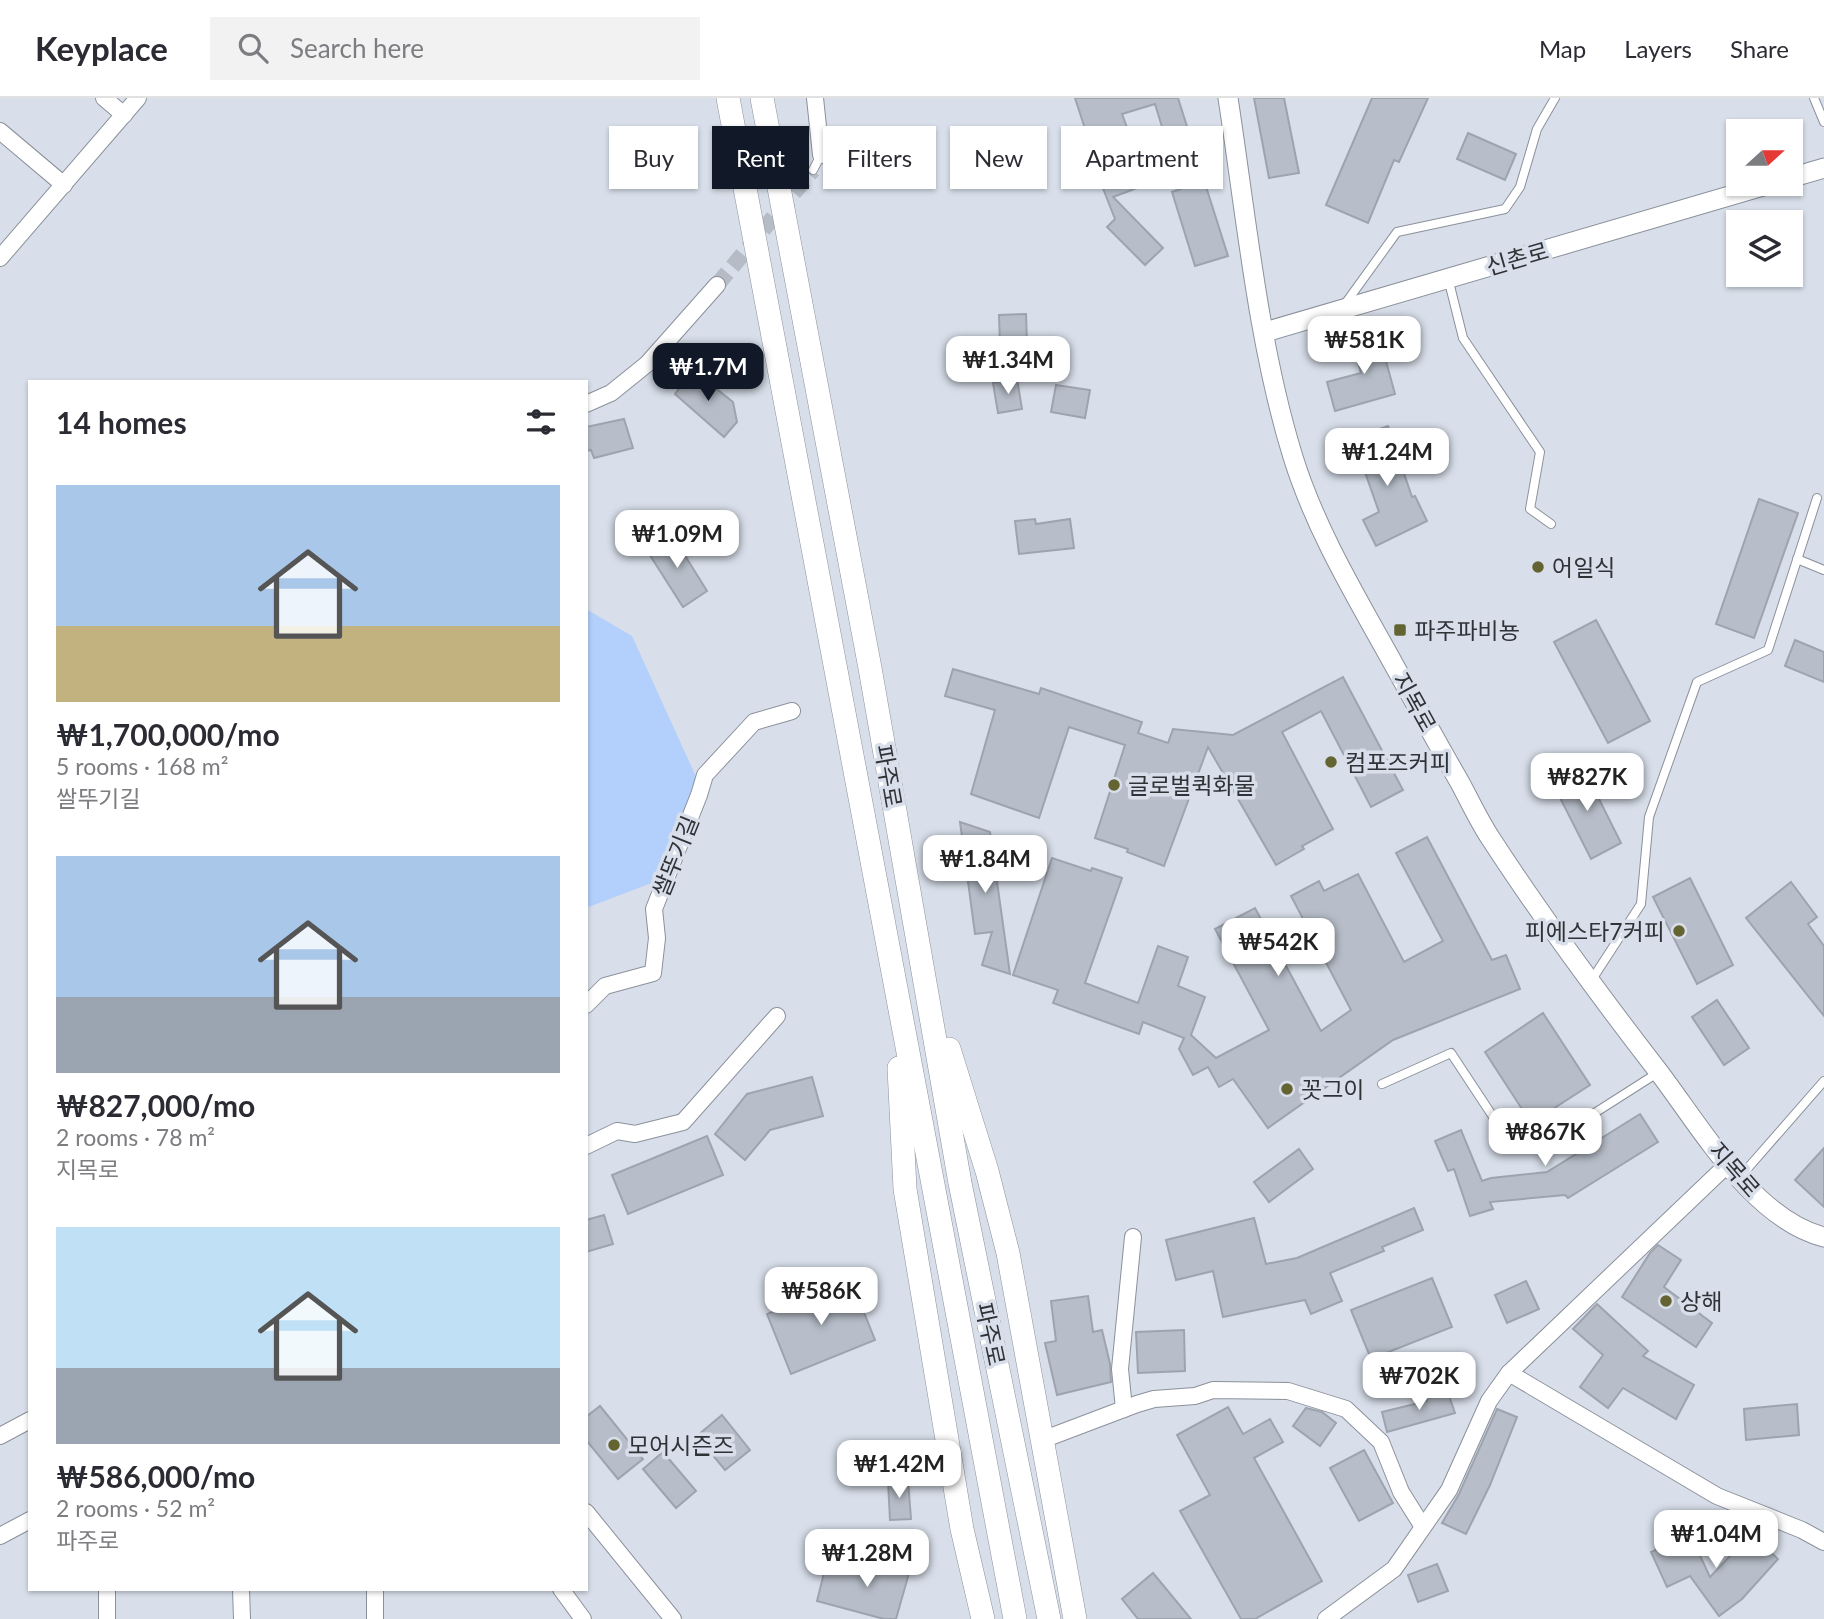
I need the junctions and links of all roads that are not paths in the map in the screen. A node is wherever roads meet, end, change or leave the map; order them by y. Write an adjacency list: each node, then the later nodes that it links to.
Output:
1 (104, 98): 9 (street)
2 (138, 98): 9 (street)
3 (728, 98): 31 (main road, 파주로)
4 (762, 98): 29 (main road, 파주로)
5 (815, 98): 12 (street)
6 (1228, 98): 22 (street, 지목로)
7 (1555, 98): 21 (lane)
8 (1814, 98): 10 (lane)
9 (124, 115): 16 (street)
10 (1824, 122)
11 (0, 131): 16 (street)
12 (821, 155): 14 (lane)
13 (1824, 168): 15 (street)
14 (813, 170)
15 (1803, 174)
16 (64, 185): 18 (street)
17 (1729, 196): 19 (street, 신촌로)
18 (0, 258)
19 (1448, 278): 21 (street, 신촌로); 25 (lane)
20 (718, 285): 23 (street)
21 (1341, 309): 22 (street, 신촌로)
22 (1265, 332): 30 (street, 지목로)
23 (588, 403)
24 (1816, 498): 26 (lane)
25 (1551, 524)
26 (1797, 559): 27 (lane); 30 (lane)
27 (1824, 570)
28 (792, 711): 32 (street, 쌀뚜기길)
29 (922, 963): 45 (main road); 62 (main road, 파주로)
30 (1591, 981): 34 (street, 지목로)
31 (895, 988): 60 (main road); 61 (main road, 파주로)
32 (588, 1003)
33 (777, 1016): 37 (street)
34 (1659, 1072): 36 (lane); 38 (street, 지목로)
35 (1824, 1081): 38 (lane)
36 (1382, 1084)
37 (588, 1145)
38 (1734, 1170): 40 (street, 지목로); 41 (street)
39 (1133, 1237): 42 (street)
40 (1824, 1237)
41 (1509, 1373): 48 (street); 50 (street)
42 (1124, 1409): 45 (street); 48 (street)
43 (28, 1421): 44 (street)
44 (0, 1436)
45 (1042, 1440): 63 (main road)
46 (588, 1514): 59 (street)
47 (28, 1521): 49 (street)
48 (1423, 1527): 64 (street)
49 (0, 1536)
50 (1824, 1542)
51 (107, 1591): 55 (street)
52 (242, 1591): 56 (street)
53 (375, 1591): 57 (street)
54 (562, 1591): 58 (street)
55 (107, 1619)
56 (242, 1619)
57 (375, 1619)
58 (583, 1619)
59 (673, 1619)
60 (983, 1619)
61 (1015, 1619)
62 (1049, 1619)
63 (1075, 1619)
64 (1326, 1619)

